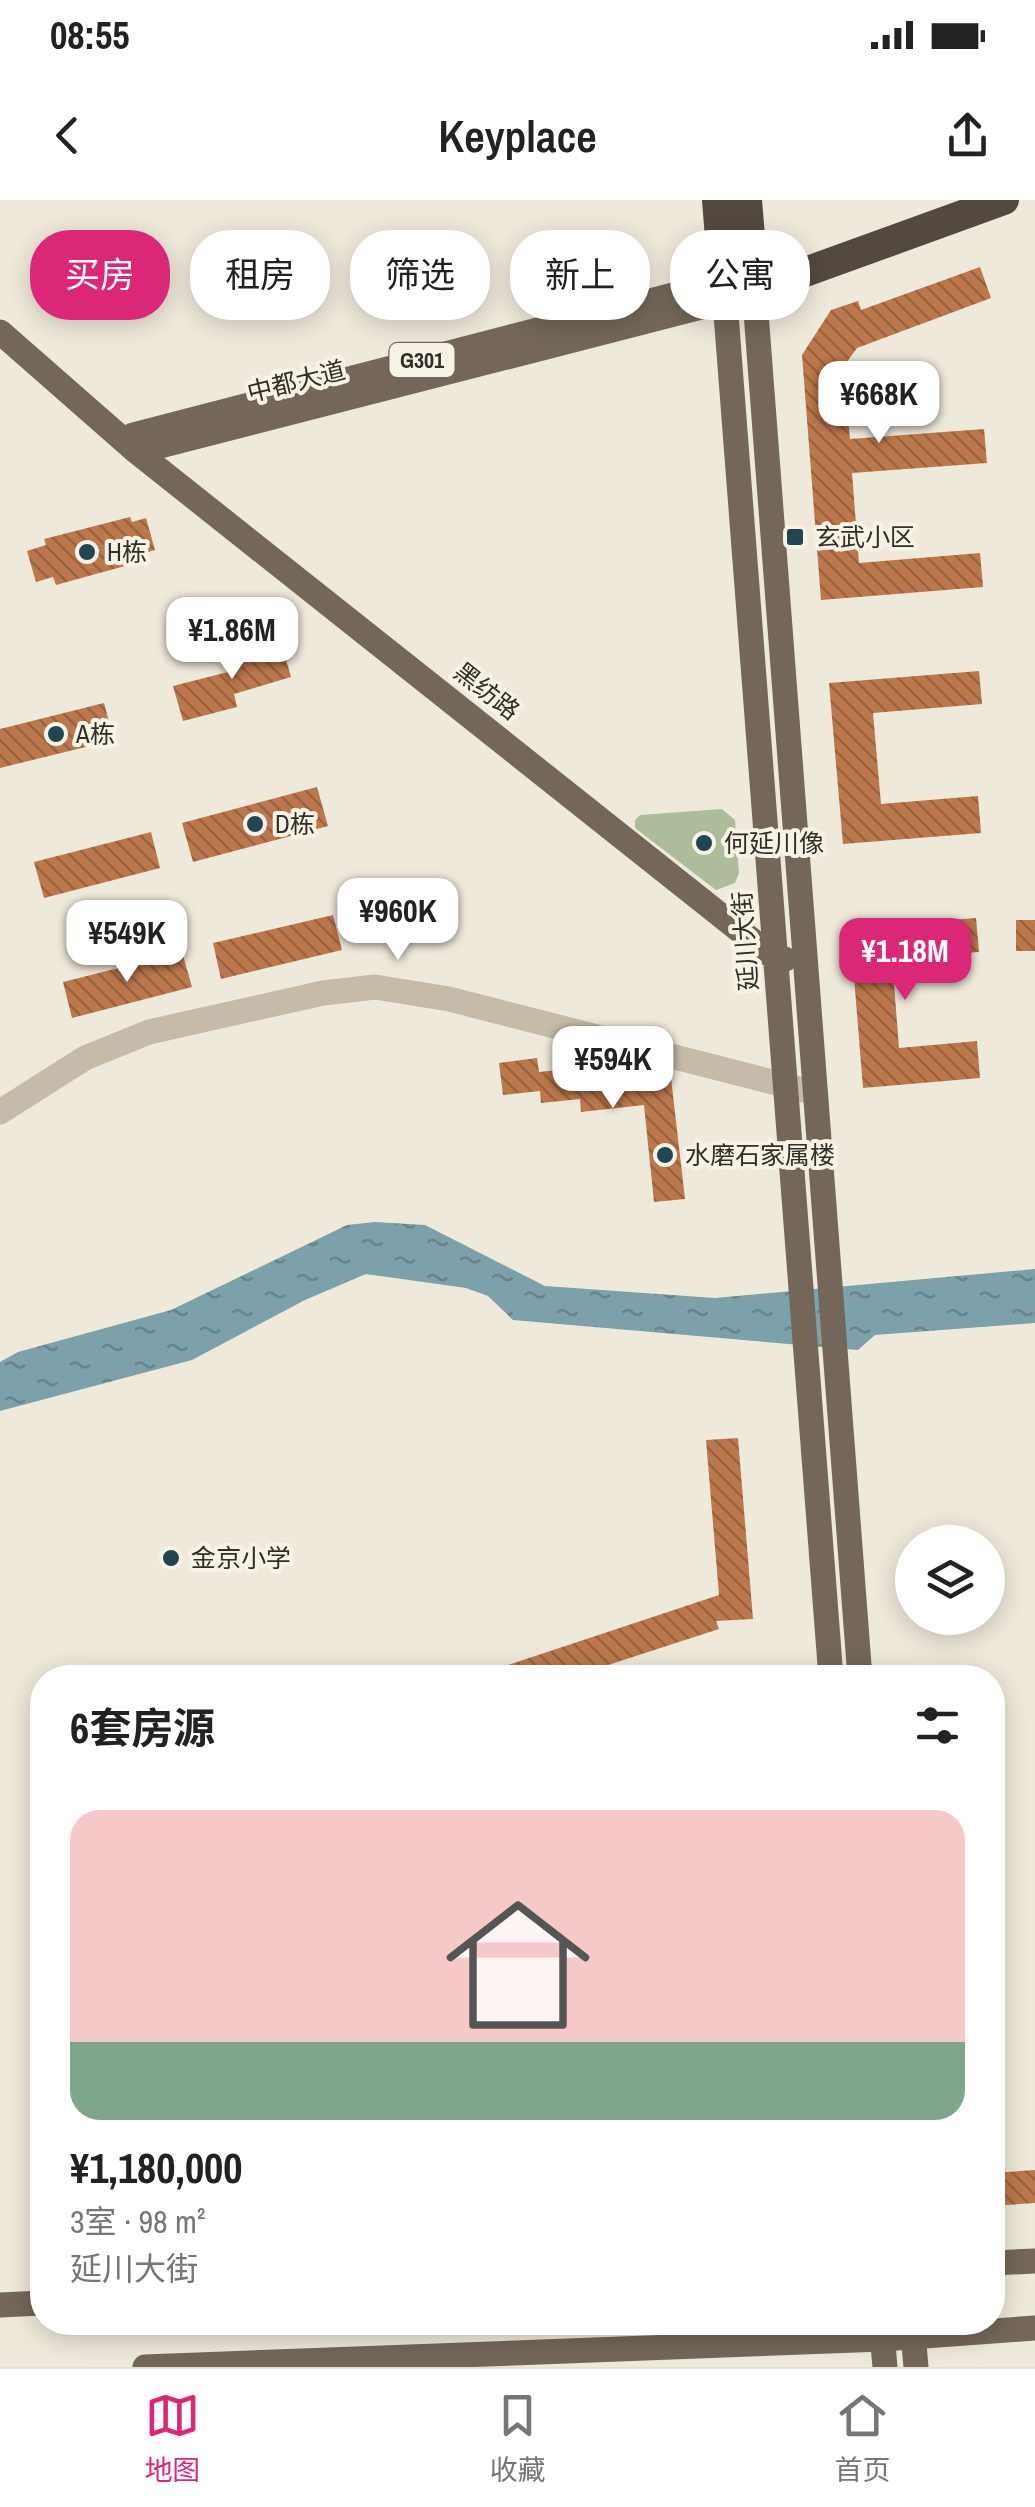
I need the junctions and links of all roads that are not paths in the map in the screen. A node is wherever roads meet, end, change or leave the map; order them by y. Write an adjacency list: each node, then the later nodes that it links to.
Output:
1 (717, 200): 5 (highway, 延川大街)
2 (746, 200): 6 (highway)
3 (955, 200): 7 (highway, 中都大道 / G301)
4 (1004, 200): 8 (highway, 中都大道 / G301)
5 (719, 230)
6 (749, 230)
7 (810, 259)
8 (810, 263)
9 (670, 306): 13 (main road, 中都大道 / G301)
10 (726, 320): 15 (main road, 延川大街)
11 (756, 320): 14 (main road)
12 (0, 332): 13 (main road)
13 (129, 445): 15 (main road, 黑纺路)
14 (805, 958): 15 (main road); 17 (main road)
15 (777, 960): 16 (main road, 延川大街)
16 (786, 1084): 17 (street); 18 (street); 19 (main road, 延川大街)
17 (815, 1094): 20 (main road)
18 (0, 1112)
19 (830, 1665)
20 (859, 1665)
21 (1035, 2261): 22 (main road)
22 (1005, 2262)
23 (30, 2304): 24 (main road)
24 (0, 2305)
25 (1005, 2328): 26 (main road)
26 (1035, 2328)
27 (800, 2335): 30 (main road)
28 (882, 2335): 31 (main road)
29 (913, 2335): 32 (main road)
30 (145, 2367)
31 (885, 2367)
32 (916, 2367)

